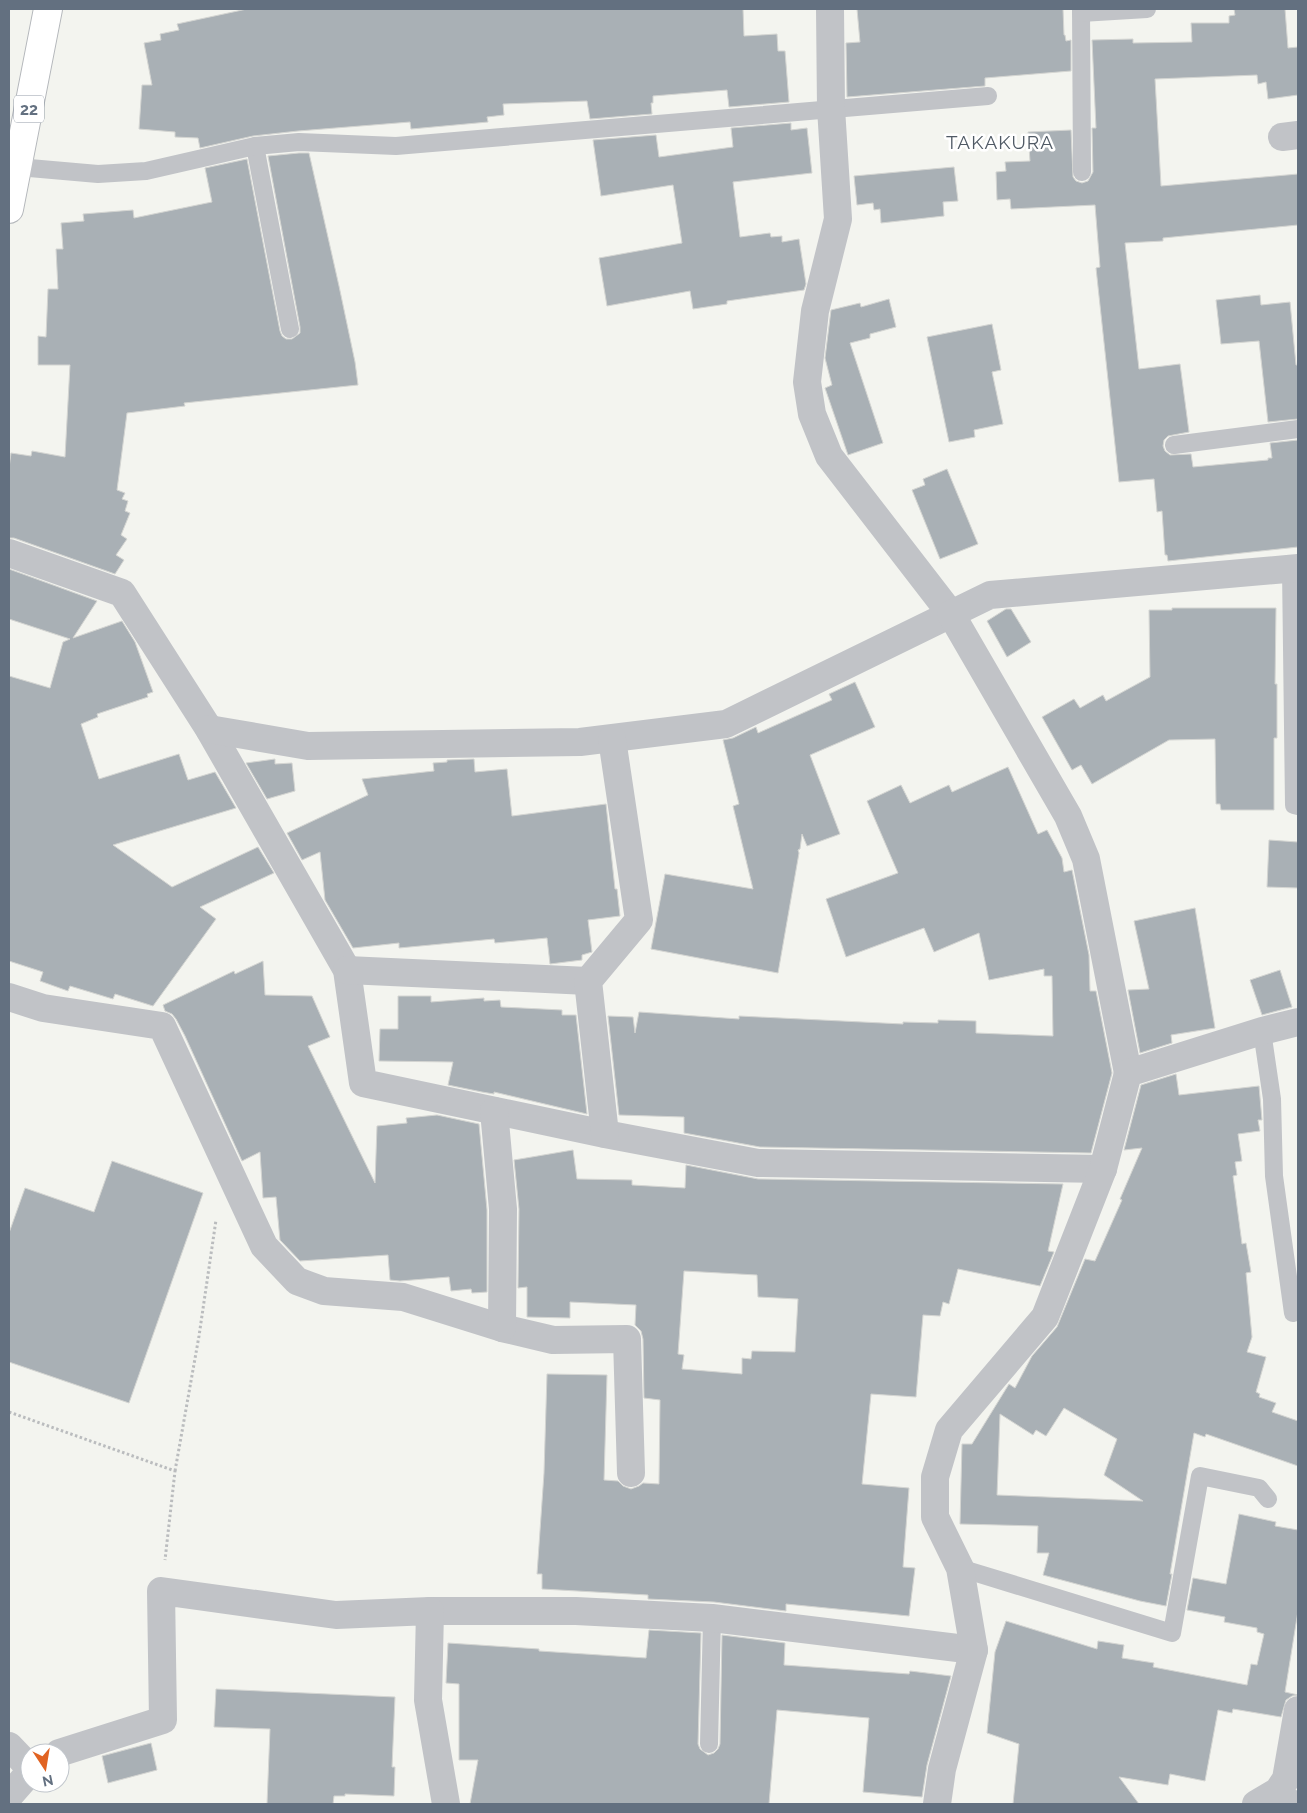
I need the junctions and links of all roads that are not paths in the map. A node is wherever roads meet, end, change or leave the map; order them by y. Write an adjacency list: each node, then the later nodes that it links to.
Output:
1 (48, 9): 8 (main road, 22)
2 (830, 9): 6 (street)
3 (1147, 9): 4 (lane)
4 (1081, 11): 9 (lane)
5 (988, 96): 6 (lane)
6 (831, 108): 7 (lane); 16 (street)
7 (254, 146): 8 (lane); 11 (lane)
8 (18, 167): 10 (main road, 22)
9 (1082, 172)
10 (9, 209)
11 (290, 329)
12 (1298, 429): 13 (lane)
13 (1174, 445)
14 (9, 553): 17 (street)
15 (1294, 568): 16 (street); 19 (lane)
16 (951, 614): 18 (street); 25 (street)
17 (209, 729): 18 (street); 20 (street)
18 (612, 738): 21 (street)
19 (1298, 806)
20 (347, 970): 21 (street); 26 (street)
21 (588, 981): 27 (street)
22 (9, 997): 31 (street)
23 (1298, 1022): 24 (street)
24 (1262, 1031): 25 (street); 29 (lane)
25 (1128, 1073): 28 (street)
26 (494, 1111): 27 (street); 31 (street)
27 (605, 1134): 28 (street)
28 (1103, 1169): 34 (street)
29 (1292, 1267): 30 (lane)
30 (1293, 1313)
31 (502, 1328): 32 (street)
32 (632, 1473)
33 (1268, 1499): 34 (lane)
34 (960, 1568): 37 (street)
35 (430, 1611): 36 (street); 41 (street); 46 (street)
36 (712, 1618): 37 (street); 39 (lane)
37 (974, 1650): 47 (street)
38 (1298, 1710): 45 (street)
39 (709, 1744)
40 (9, 1746): 42 (street)
41 (70, 1750)
42 (20, 1758)
43 (20, 1783): 44 (street)
44 (9, 1796)
45 (1277, 1799)
46 (446, 1804)
47 (937, 1804)

